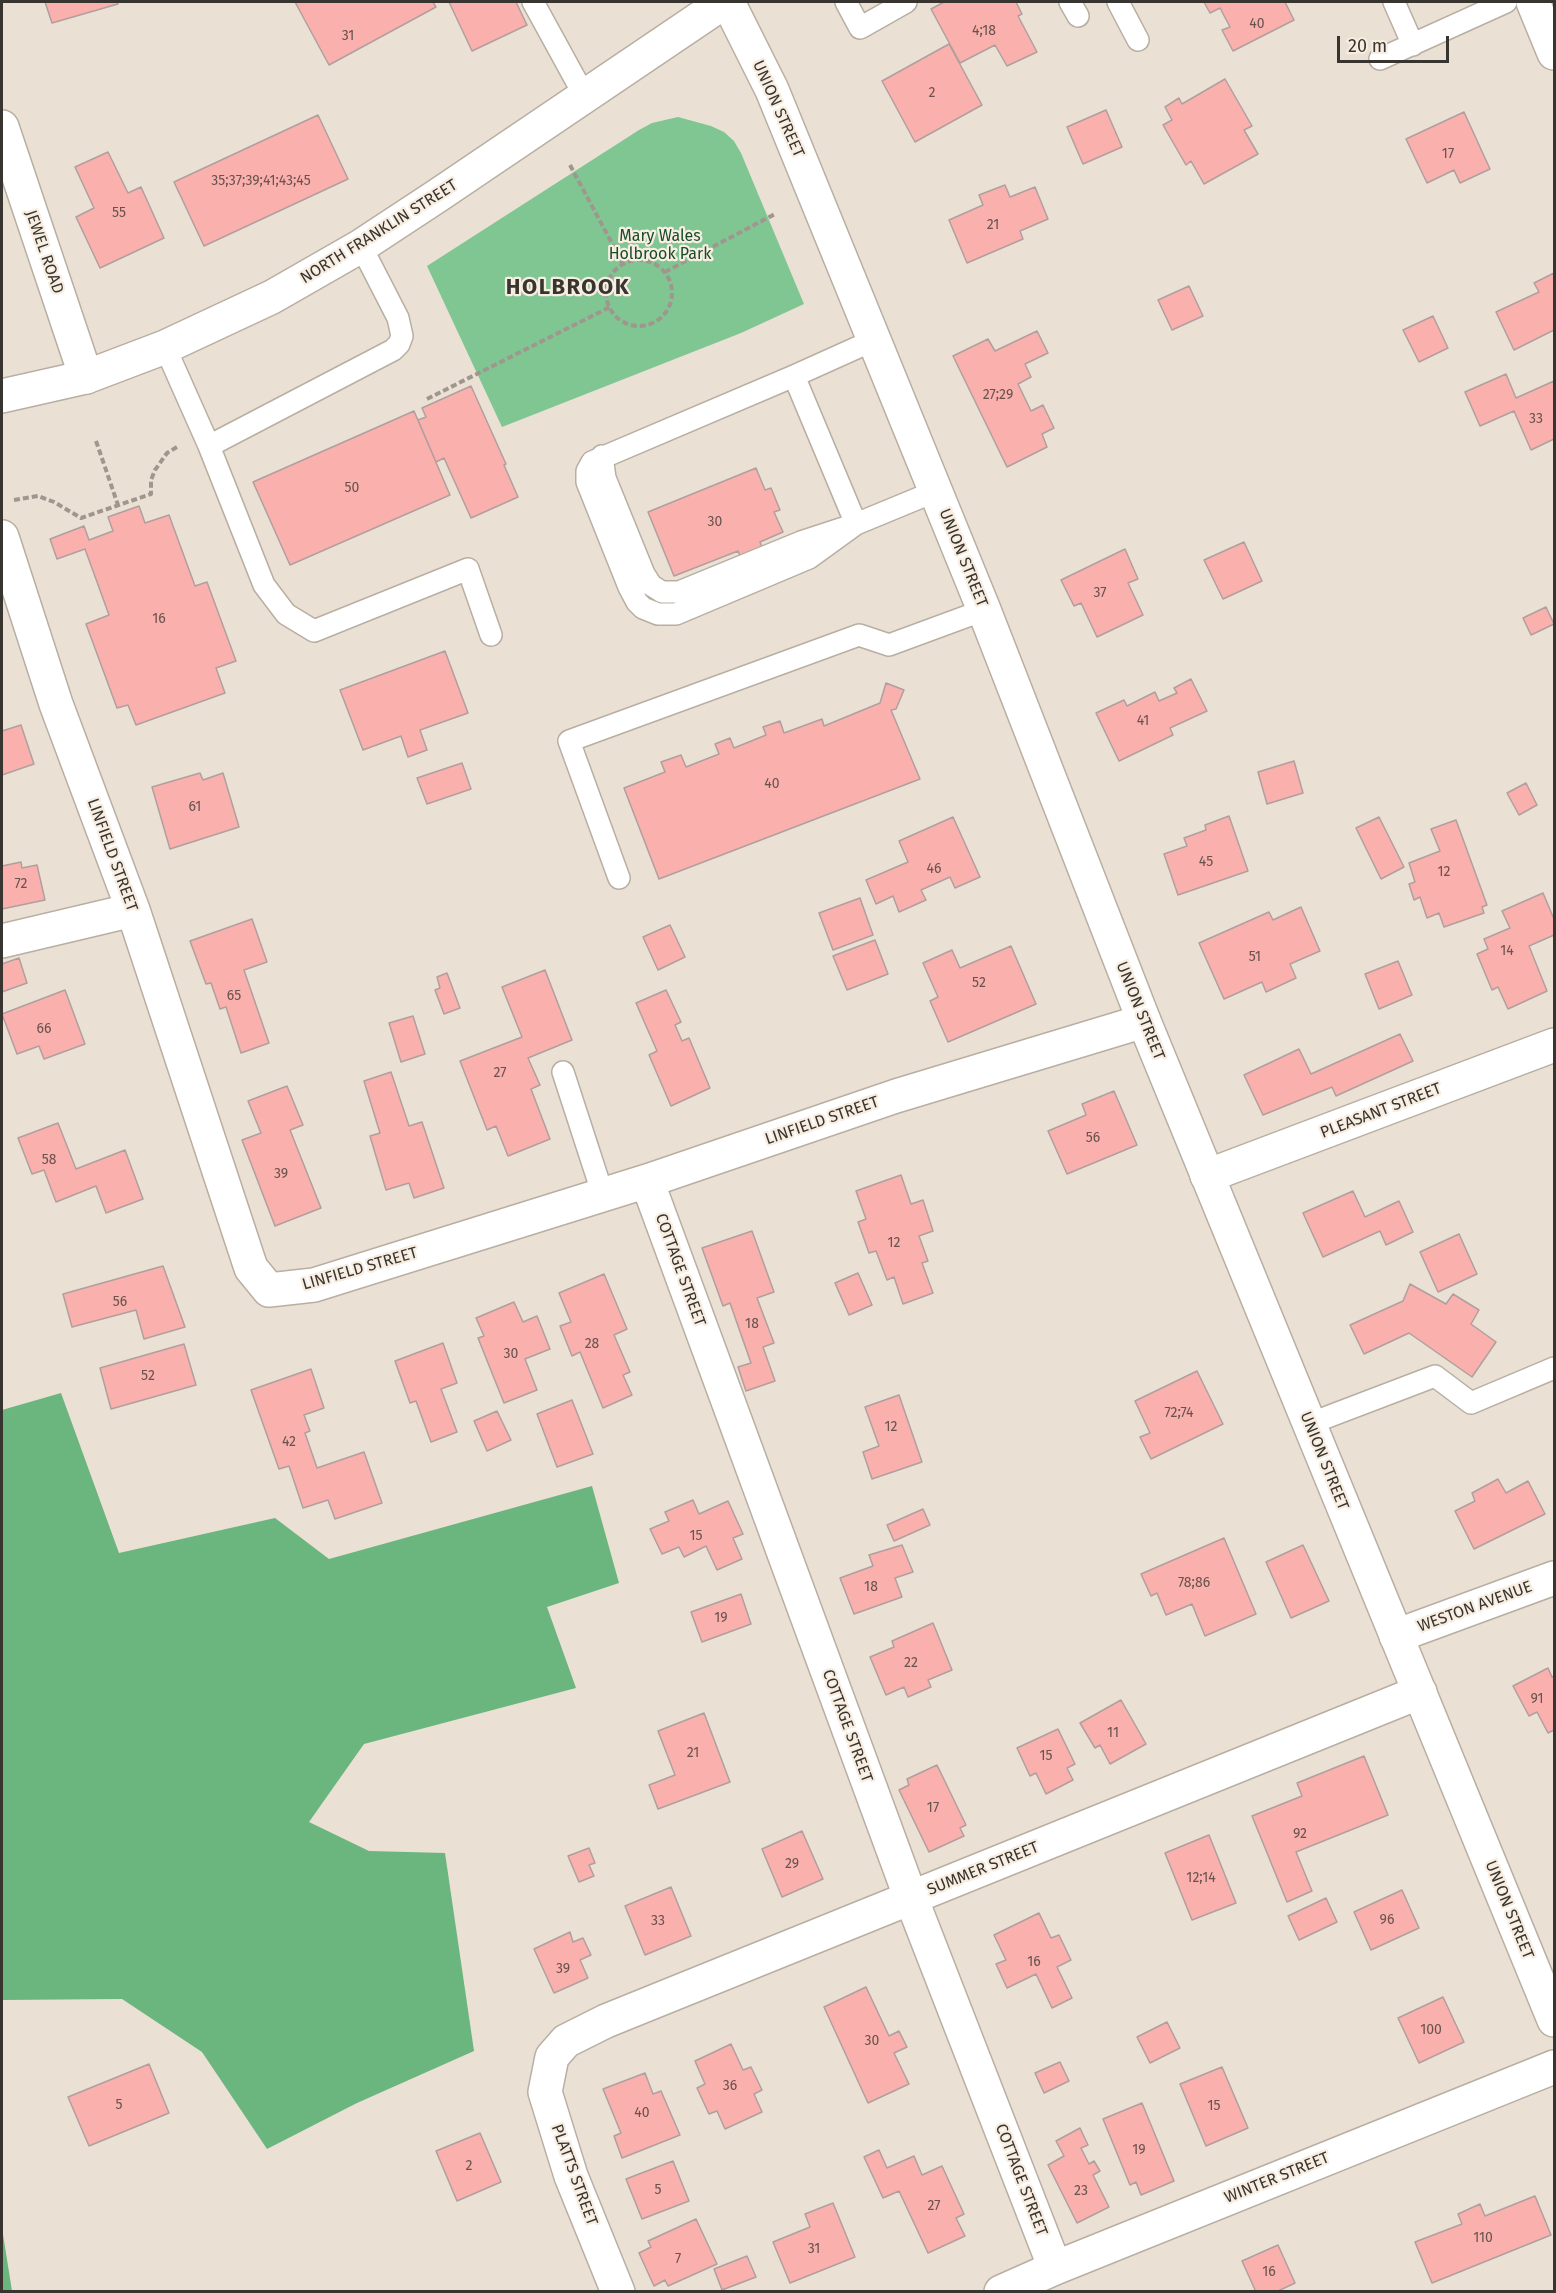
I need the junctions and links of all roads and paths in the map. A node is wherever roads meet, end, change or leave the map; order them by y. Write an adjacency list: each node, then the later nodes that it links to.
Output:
1 (533, 2): 13 (lane)
2 (726, 2): 13 (street, NORTH FRANKLIN STREET); 21 (street, UNION STREET)
3 (846, 2): 4 (lane)
4 (906, 2)
5 (1118, 2): 9 (lane)
6 (1395, 2): 10 (lane)
7 (1506, 2): 10 (lane)
8 (1533, 2): 11 (street)
9 (1138, 40)
10 (1413, 45): 12 (lane)
11 (1554, 53)
12 (1380, 60)
13 (584, 95): 17 (street, NORTH FRANKLIN STREET)
14 (2, 127): 23 (street, JEWEL ROAD)
15 (570, 165): 18 (path)
16 (775, 214): 19 (path)
17 (361, 246): 22 (street, NORTH FRANKLIN STREET); 29 (lane)
18 (622, 264): 19 (path); 20 (path)
19 (665, 272): 20 (path)
20 (610, 307): 26 (path)
21 (874, 340): 24 (lane); 30 (street, UNION STREET)
22 (165, 347): 23 (street, NORTH FRANKLIN STREET); 29 (lane)
23 (86, 376): 25 (street, NORTH FRANKLIN STREET)
24 (794, 376): 33 (lane); 33 (lane)
25 (2, 396)
26 (427, 399)
27 (96, 441): 32 (path)
28 (180, 445): 32 (path)
29 (209, 446): 36 (lane)
30 (936, 491): 33 (lane); 35 (street, UNION STREET)
31 (14, 500): 32 (path)
32 (118, 505)
33 (856, 524)
34 (2, 537): 38 (street, LINFIELD STREET)
35 (984, 610): 37 (lane); 40 (street, UNION STREET)
36 (492, 635)
37 (619, 878)
38 (133, 910): 39 (street); 45 (street, LINFIELD STREET)
39 (2, 941)
40 (1143, 1021): 43 (street, UNION STREET); 44 (street, LINFIELD STREET)
41 (1554, 1045): 43 (street, PLEASANT STREET)
42 (563, 1072): 45 (lane)
43 (1207, 1176): 47 (street, UNION STREET)
44 (647, 1181): 45 (street, LINFIELD STREET); 51 (street, COTTAGE STREET)
45 (603, 1195)
46 (1554, 1368): 47 (lane)
47 (1309, 1424): 49 (street, UNION STREET)
48 (1554, 1578): 49 (street, WESTON AVENUE)
49 (1396, 1636): 50 (street, UNION STREET)
50 (1420, 1692): 51 (street, SUMMER STREET); 52 (street, UNION STREET)
51 (912, 1898): 53 (street, SUMMER STREET); 55 (street, COTTAGE STREET)
52 (1554, 2020)
53 (552, 2057): 56 (street, PLATTS STREET)
54 (1554, 2067): 55 (street, WINTER STREET)
55 (1055, 2268): 57 (street, WINTER STREET)
56 (618, 2292)
57 (1001, 2292)

